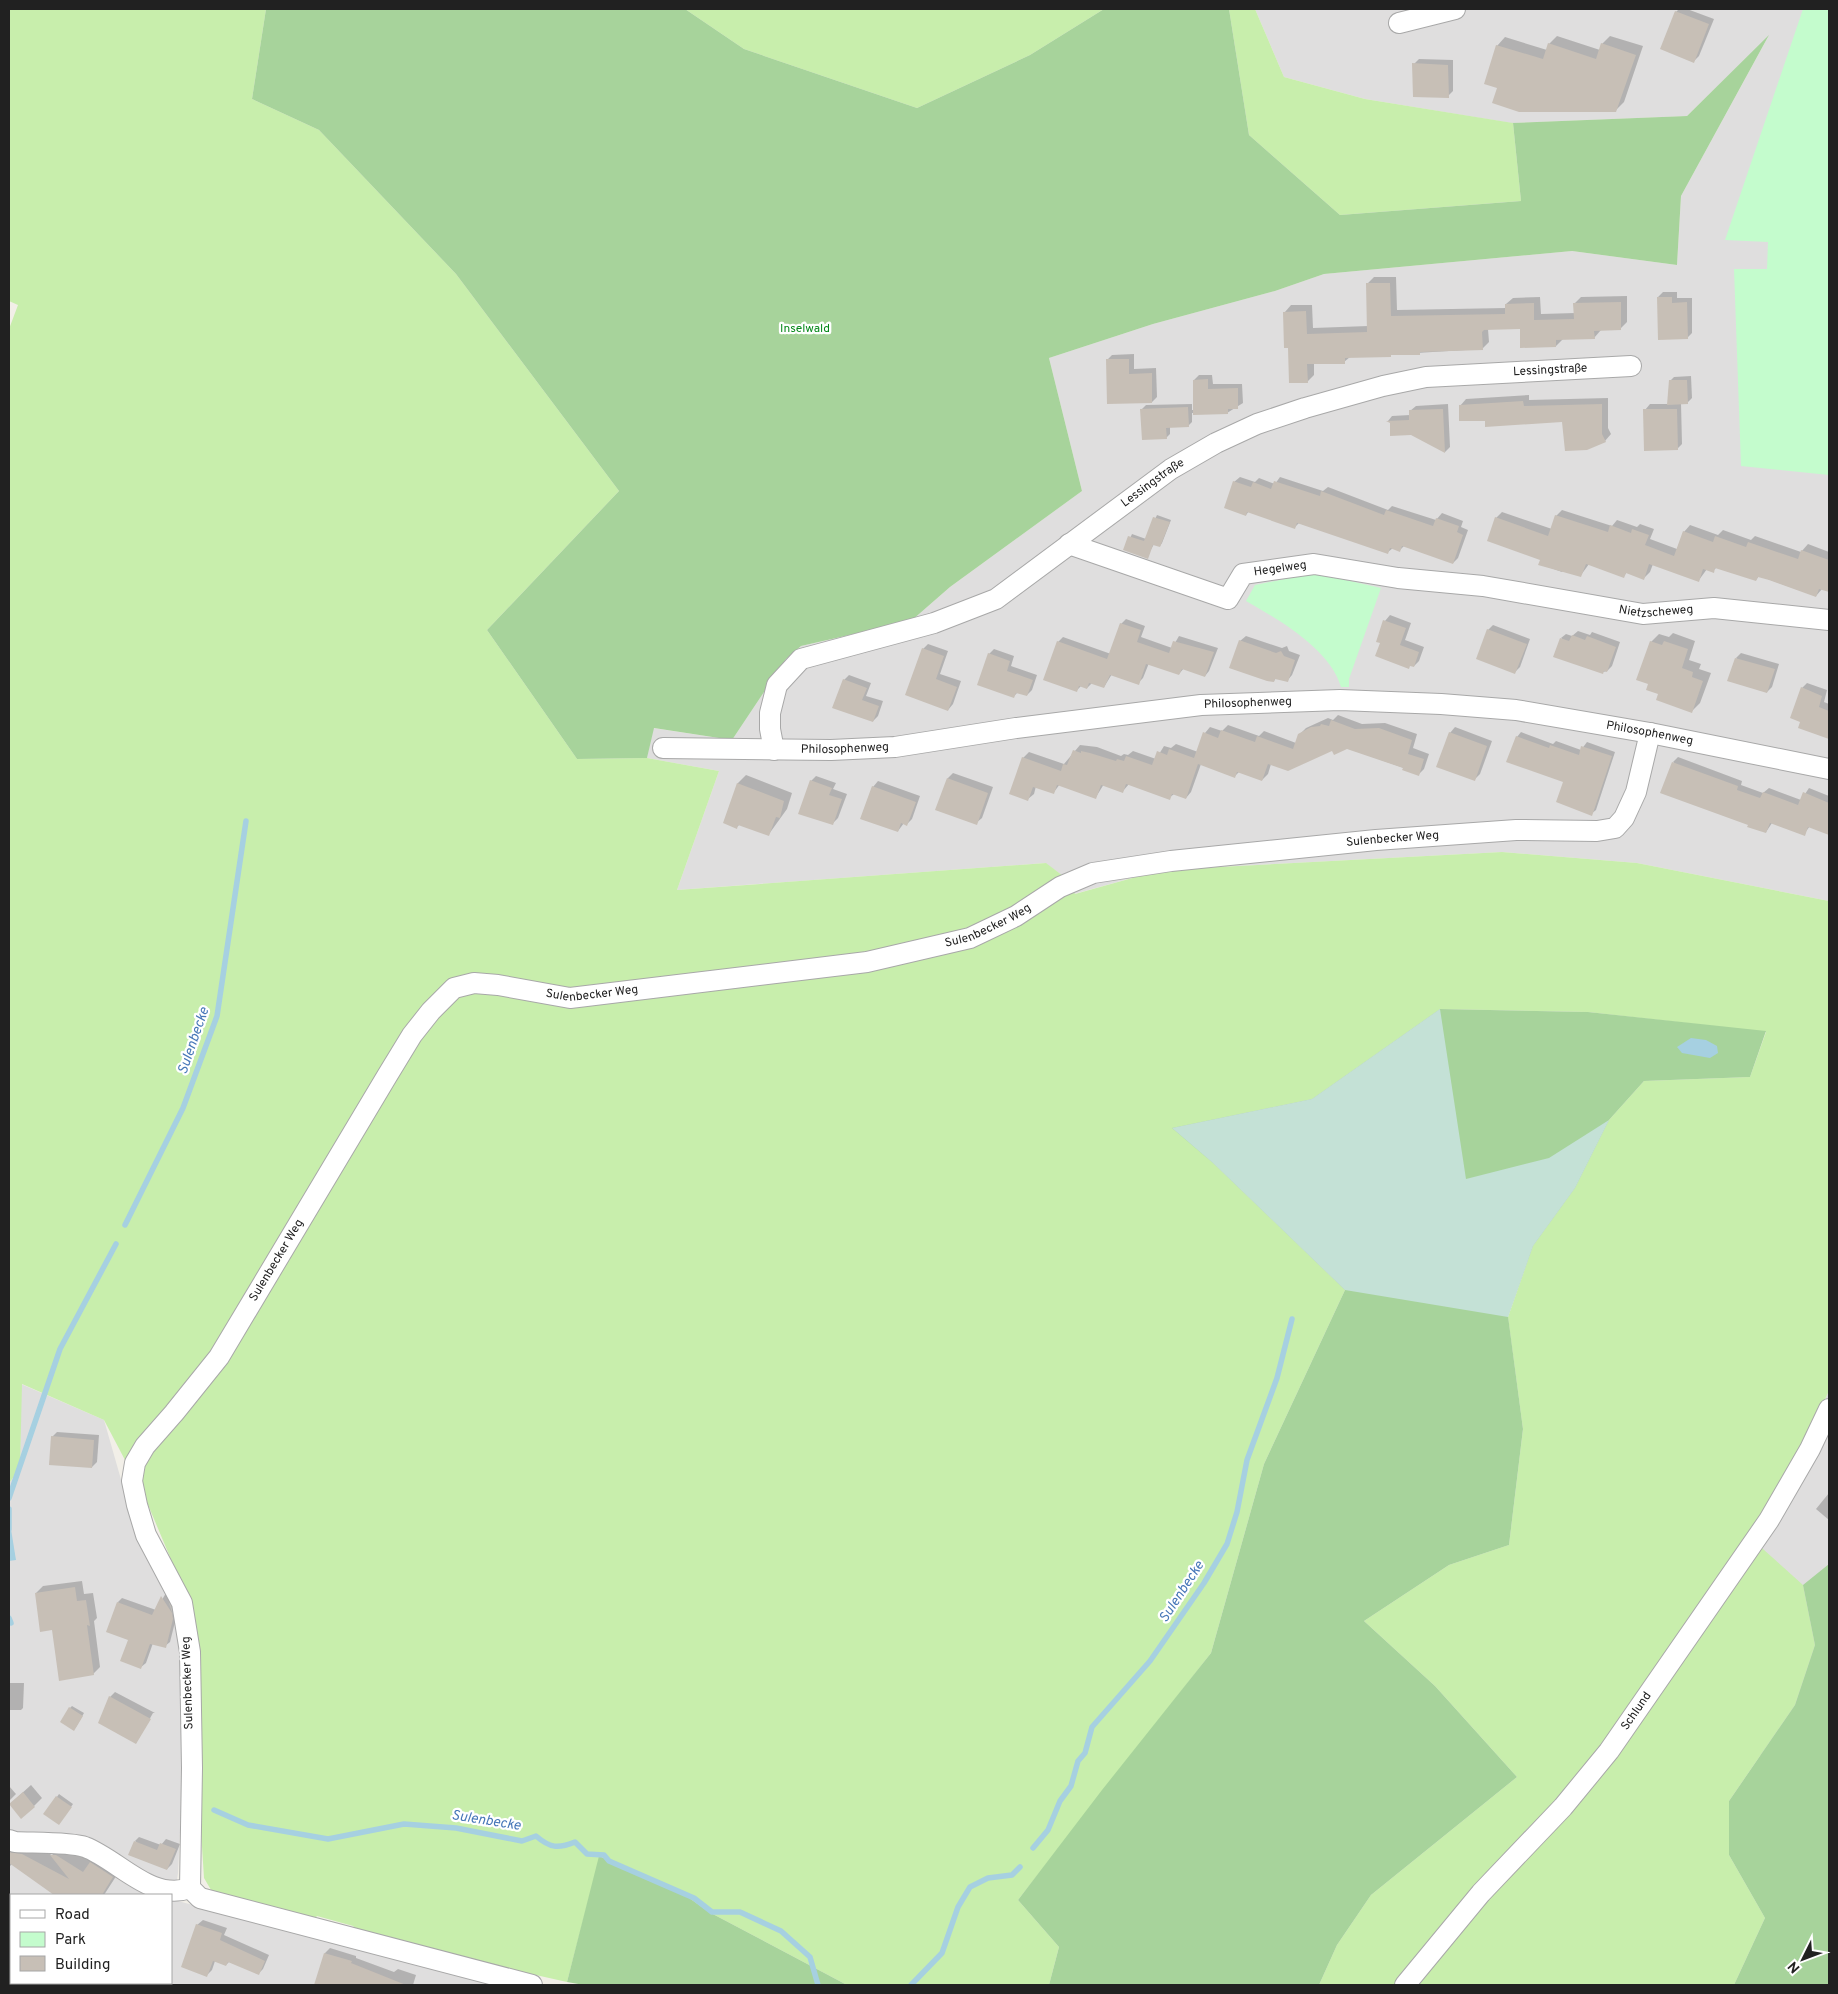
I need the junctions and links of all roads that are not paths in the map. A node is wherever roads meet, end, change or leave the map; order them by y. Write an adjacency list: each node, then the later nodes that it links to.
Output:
1 (1455, 9): 2 (street)
2 (1399, 24)
3 (1631, 366): 4 (street, Lessingstraße)
4 (1069, 544): 5 (street, Hegelweg); 9 (street, Lessingstraße)
5 (1483, 586): 6 (street, Nietzscheweg)
6 (1829, 620)
7 (1650, 733): 9 (street, Philosophenweg); 10 (street, Philosophenweg); 13 (street, Sulenbecker Weg)
8 (663, 748): 9 (street, Philosophenweg)
9 (774, 750)
10 (1829, 769)
11 (1829, 1410): 15 (street, Schlund)
12 (9, 1840): 13 (street)
13 (190, 1888): 14 (street)
14 (532, 1985)
15 (1405, 1985)

